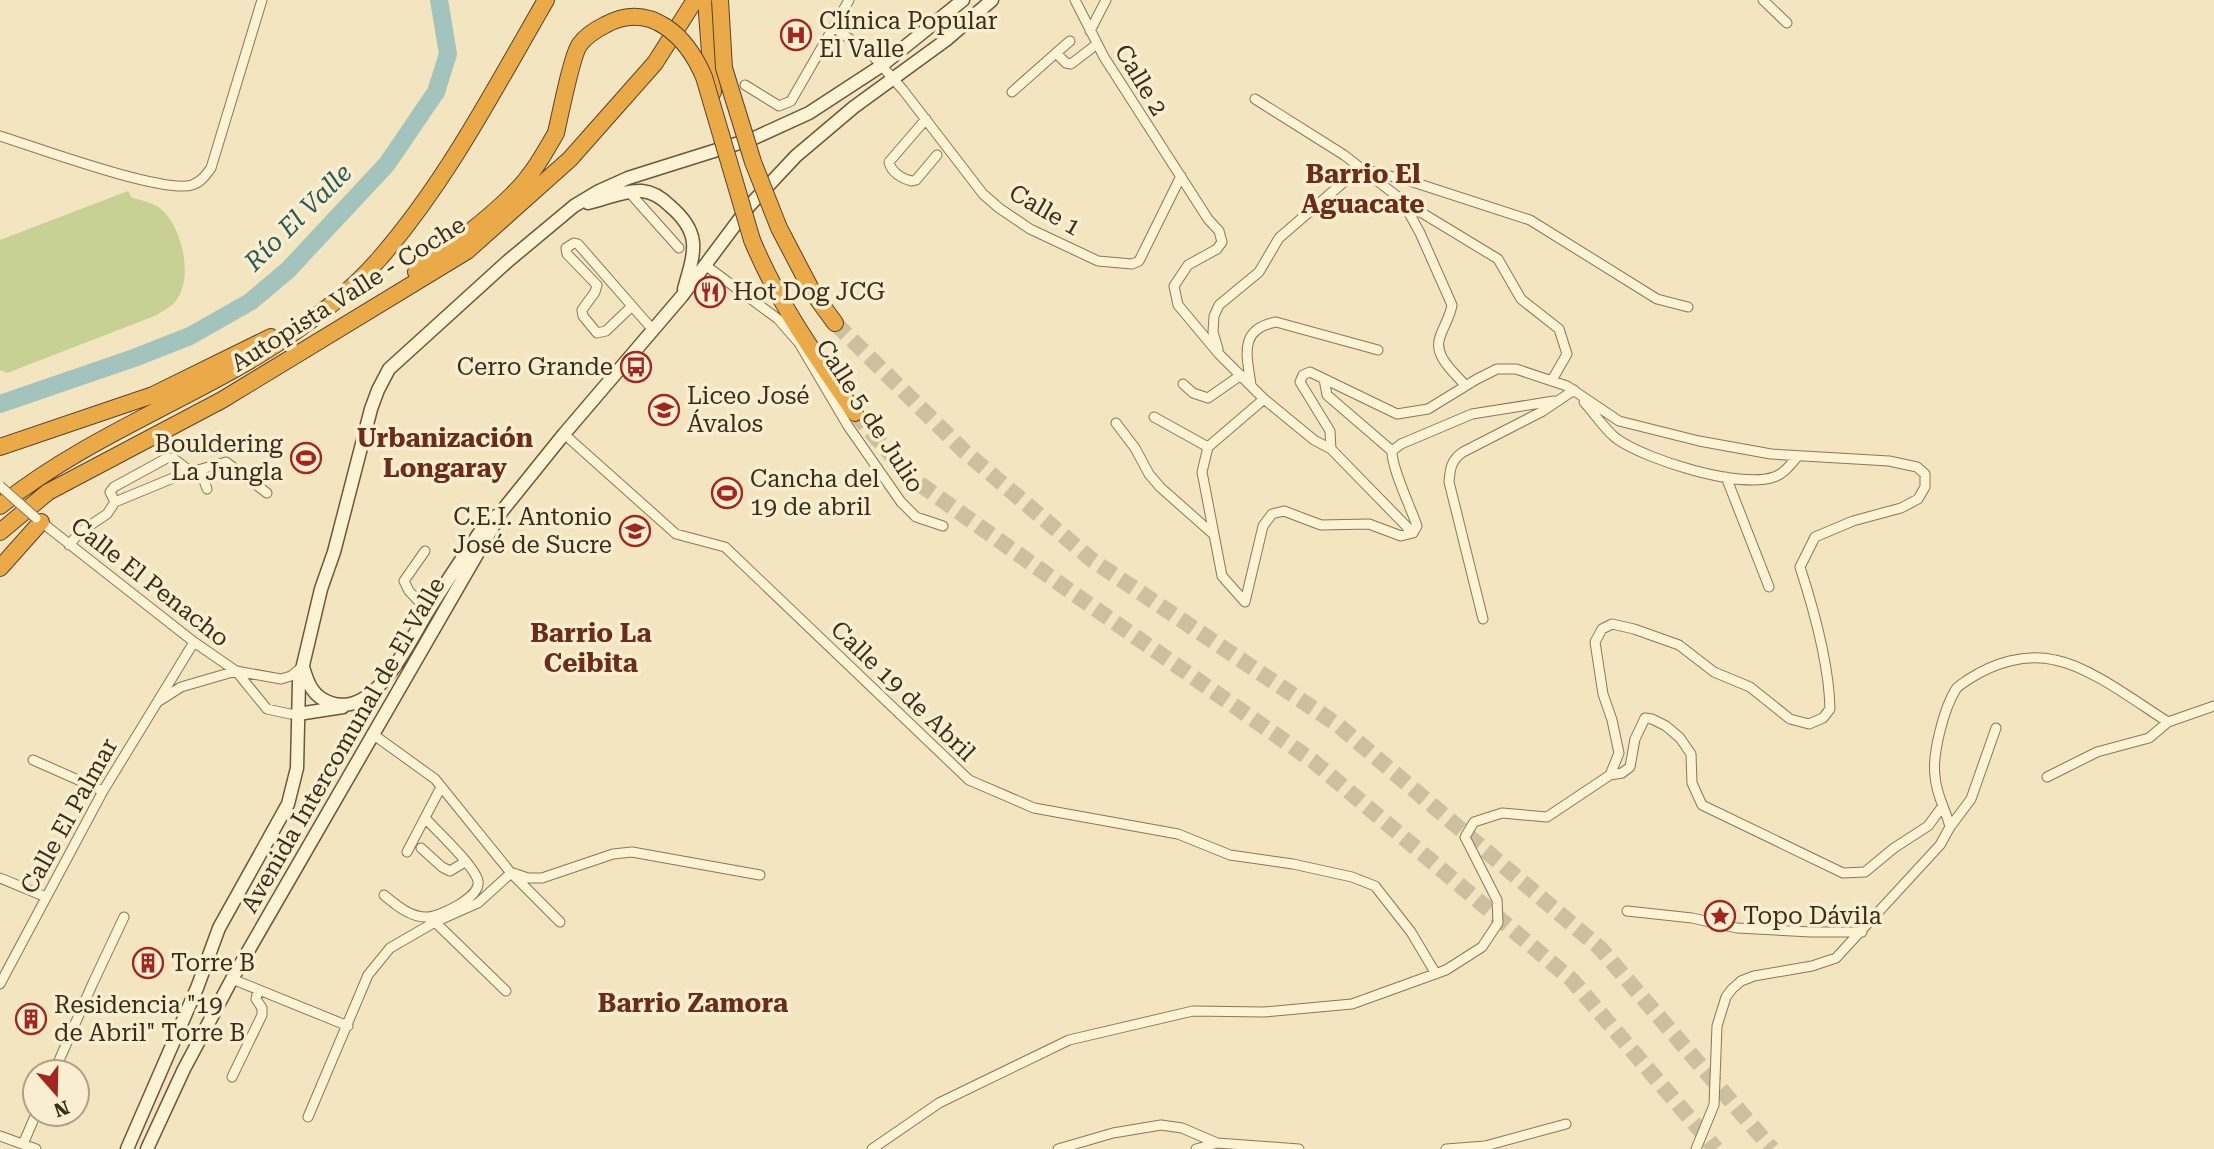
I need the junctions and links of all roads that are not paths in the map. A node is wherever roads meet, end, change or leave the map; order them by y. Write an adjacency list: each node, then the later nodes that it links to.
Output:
1 (262, 0): 25 (street)
2 (546, 0): 38 (highway, Autopista Valle - Coche)
3 (695, 0): 35 (highway, Autopista Valle - Coche)
4 (706, 0): 24 (highway, bridge)
5 (720, 0): 39 (highway, bridge)
6 (849, 0): 13 (street)
7 (963, 0): 18 (main road, Avenida Intercomunal de El Valle)
8 (992, 0): 19 (main road, Avenida Intercomunal de El Valle)
9 (1075, 0): 14 (street, Calle 2)
10 (1106, 0): 14 (street)
11 (1763, 0): 12 (street)
12 (1787, 23)
13 (835, 28): 18 (street); 20 (street)
14 (1090, 31): 16 (street, Calle 2)
15 (1070, 41): 17 (street)
16 (1097, 44): 17 (street); 28 (street, Calle 2)
17 (1056, 54): 21 (street)
18 (881, 66): 19 (street, Calle 1); 31 (main road, Avenida Intercomunal de El Valle)
19 (894, 79): 23 (street, Calle 1); 33 (main road, Avenida Intercomunal de El Valle)
20 (745, 85)
21 (1012, 92)
22 (1255, 99): 27 (street)
23 (926, 119): 26 (street); 28 (street, Calle 1)
24 (716, 120): 35 (highway, bridge); 52 (highway, bridge)
25 (0, 136)
26 (937, 155)
27 (1360, 168): 30 (street); 37 (street); 42 (street)
28 (1181, 176): 42 (street, Calle 2)
29 (629, 192): 31 (main road); 32 (street); 34 (main road)
30 (1402, 200): 45 (street); 48 (street)
31 (574, 206): 83 (main road, Avenida Intercomunal de El Valle)
32 (679, 248)
33 (705, 265): 34 (main road, Avenida Intercomunal de El Valle); 72 (street, Calle 5 de Julio)
34 (682, 296): 40 (main road, Avenida Intercomunal de El Valle)
35 (379, 306): 73 (highway, Autopista Valle - Coche)
36 (631, 307): 36 (street); 40 (street)
37 (1688, 307)
38 (317, 315): 56 (highway); 69 (highway, Autopista Valle - Coche)
39 (835, 323)
40 (653, 330): 55 (main road, Avenida Intercomunal de El Valle)
41 (1378, 350): 47 (street)
42 (1219, 354): 43 (street)
43 (1241, 375): 46 (street); 47 (street)
44 (1324, 379): 48 (street); 58 (street); 59 (street)
45 (1552, 380): 48 (street); 49 (street)
46 (1183, 384)
47 (1251, 385): 50 (street)
48 (1465, 385)
49 (1574, 390): 51 (street); 60 (street); 63 (street)
50 (1265, 399): 57 (street); 58 (street)
51 (1556, 400): 59 (street); 81 (street)
52 (855, 413)
53 (1154, 417): 57 (street)
54 (1116, 423): 75 (street)
55 (564, 434): 70 (main road, Avenida Intercomunal de El Valle); 113 (street, Calle 19 de Abril)
56 (0, 447)
57 (1208, 447): 75 (street)
58 (1331, 449): 74 (street)
59 (1392, 451): 74 (street)
60 (1798, 456): 63 (street); 93 (street)
61 (151, 466): 62 (street); 64 (street); 68 (street)
62 (194, 471): 64 (street); 66 (street); 67 (street)
63 (1726, 477): 79 (street)
64 (159, 484): 68 (street)
65 (0, 486): 71 (street, Calle El Penacho, bridge)
66 (208, 489)
67 (267, 493)
68 (115, 502): 76 (street)
69 (0, 506)
70 (502, 511): 80 (main road); 91 (main road, Avenida Intercomunal de El Valle)
71 (39, 520): 76 (street, Calle El Penacho); 78 (highway)
72 (943, 526)
73 (0, 532)
74 (1413, 533): 75 (street)
75 (1213, 534)
76 (69, 545): 82 (street, Calle El Penacho)
77 (425, 551): 80 (street)
78 (0, 568)
79 (1769, 587)
80 (428, 611): 86 (main road)
81 (1483, 619)
82 (194, 642): 84 (street, Calle El Penacho); 85 (street, Calle El Palmar)
83 (303, 667): 84 (street); 86 (main road); 88 (main road, Avenida Intercomunal de El Valle)
84 (236, 671): 85 (street, Calle El Palmar); 88 (street)
85 (154, 704): 96 (street, Calle El Palmar)
86 (345, 706): 88 (main road)
87 (2214, 706): 89 (street)
88 (298, 714): 128 (main road, Avenida Intercomunal de El Valle)
89 (2168, 722): 94 (street); 97 (street)
90 (1996, 728): 99 (street)
91 (374, 735): 95 (street); 114 (main road, Avenida Intercomunal de El Valle)
92 (33, 760): 96 (street)
93 (1610, 775): 97 (street); 113 (street)
94 (2047, 777)
95 (442, 787): 98 (street); 103 (street)
96 (103, 790): 107 (street, Calle El Palmar)
97 (1941, 807): 99 (street)
98 (425, 818): 101 (street); 102 (street)
99 (1950, 827): 112 (street)
100 (421, 848): 102 (street)
101 (407, 852)
102 (465, 862): 106 (street)
103 (511, 873): 104 (street); 110 (street); 111 (street)
104 (760, 875)
105 (0, 878): 107 (street)
106 (384, 895)
107 (46, 897): 115 (street, Calle El Palmar)
108 (1627, 911): 112 (street)
109 (124, 917): 119 (street)
110 (435, 922): 117 (street); 118 (street)
111 (560, 922)
112 (1862, 932): 135 (street)
113 (1436, 974): 130 (street)
114 (232, 979): 116 (street); 129 (main road, Avenida Intercomunal de El Valle)
115 (0, 984)
116 (258, 990): 118 (street); 120 (street)
117 (506, 991)
118 (348, 1026): 121 (street)
119 (60, 1058)
120 (232, 1077)
121 (308, 1117)
122 (1566, 1124): 134 (street)
123 (30, 1128): 126 (street)
124 (0, 1136): 126 (street)
125 (1217, 1143): 131 (street); 132 (street); 133 (street)
126 (23, 1144): 127 (street)
127 (36, 1149)
128 (127, 1149)
129 (147, 1149)
130 (872, 1149)
131 (1058, 1149)
132 (1196, 1149)
133 (1299, 1149)
134 (1446, 1149)
135 (1696, 1149)

